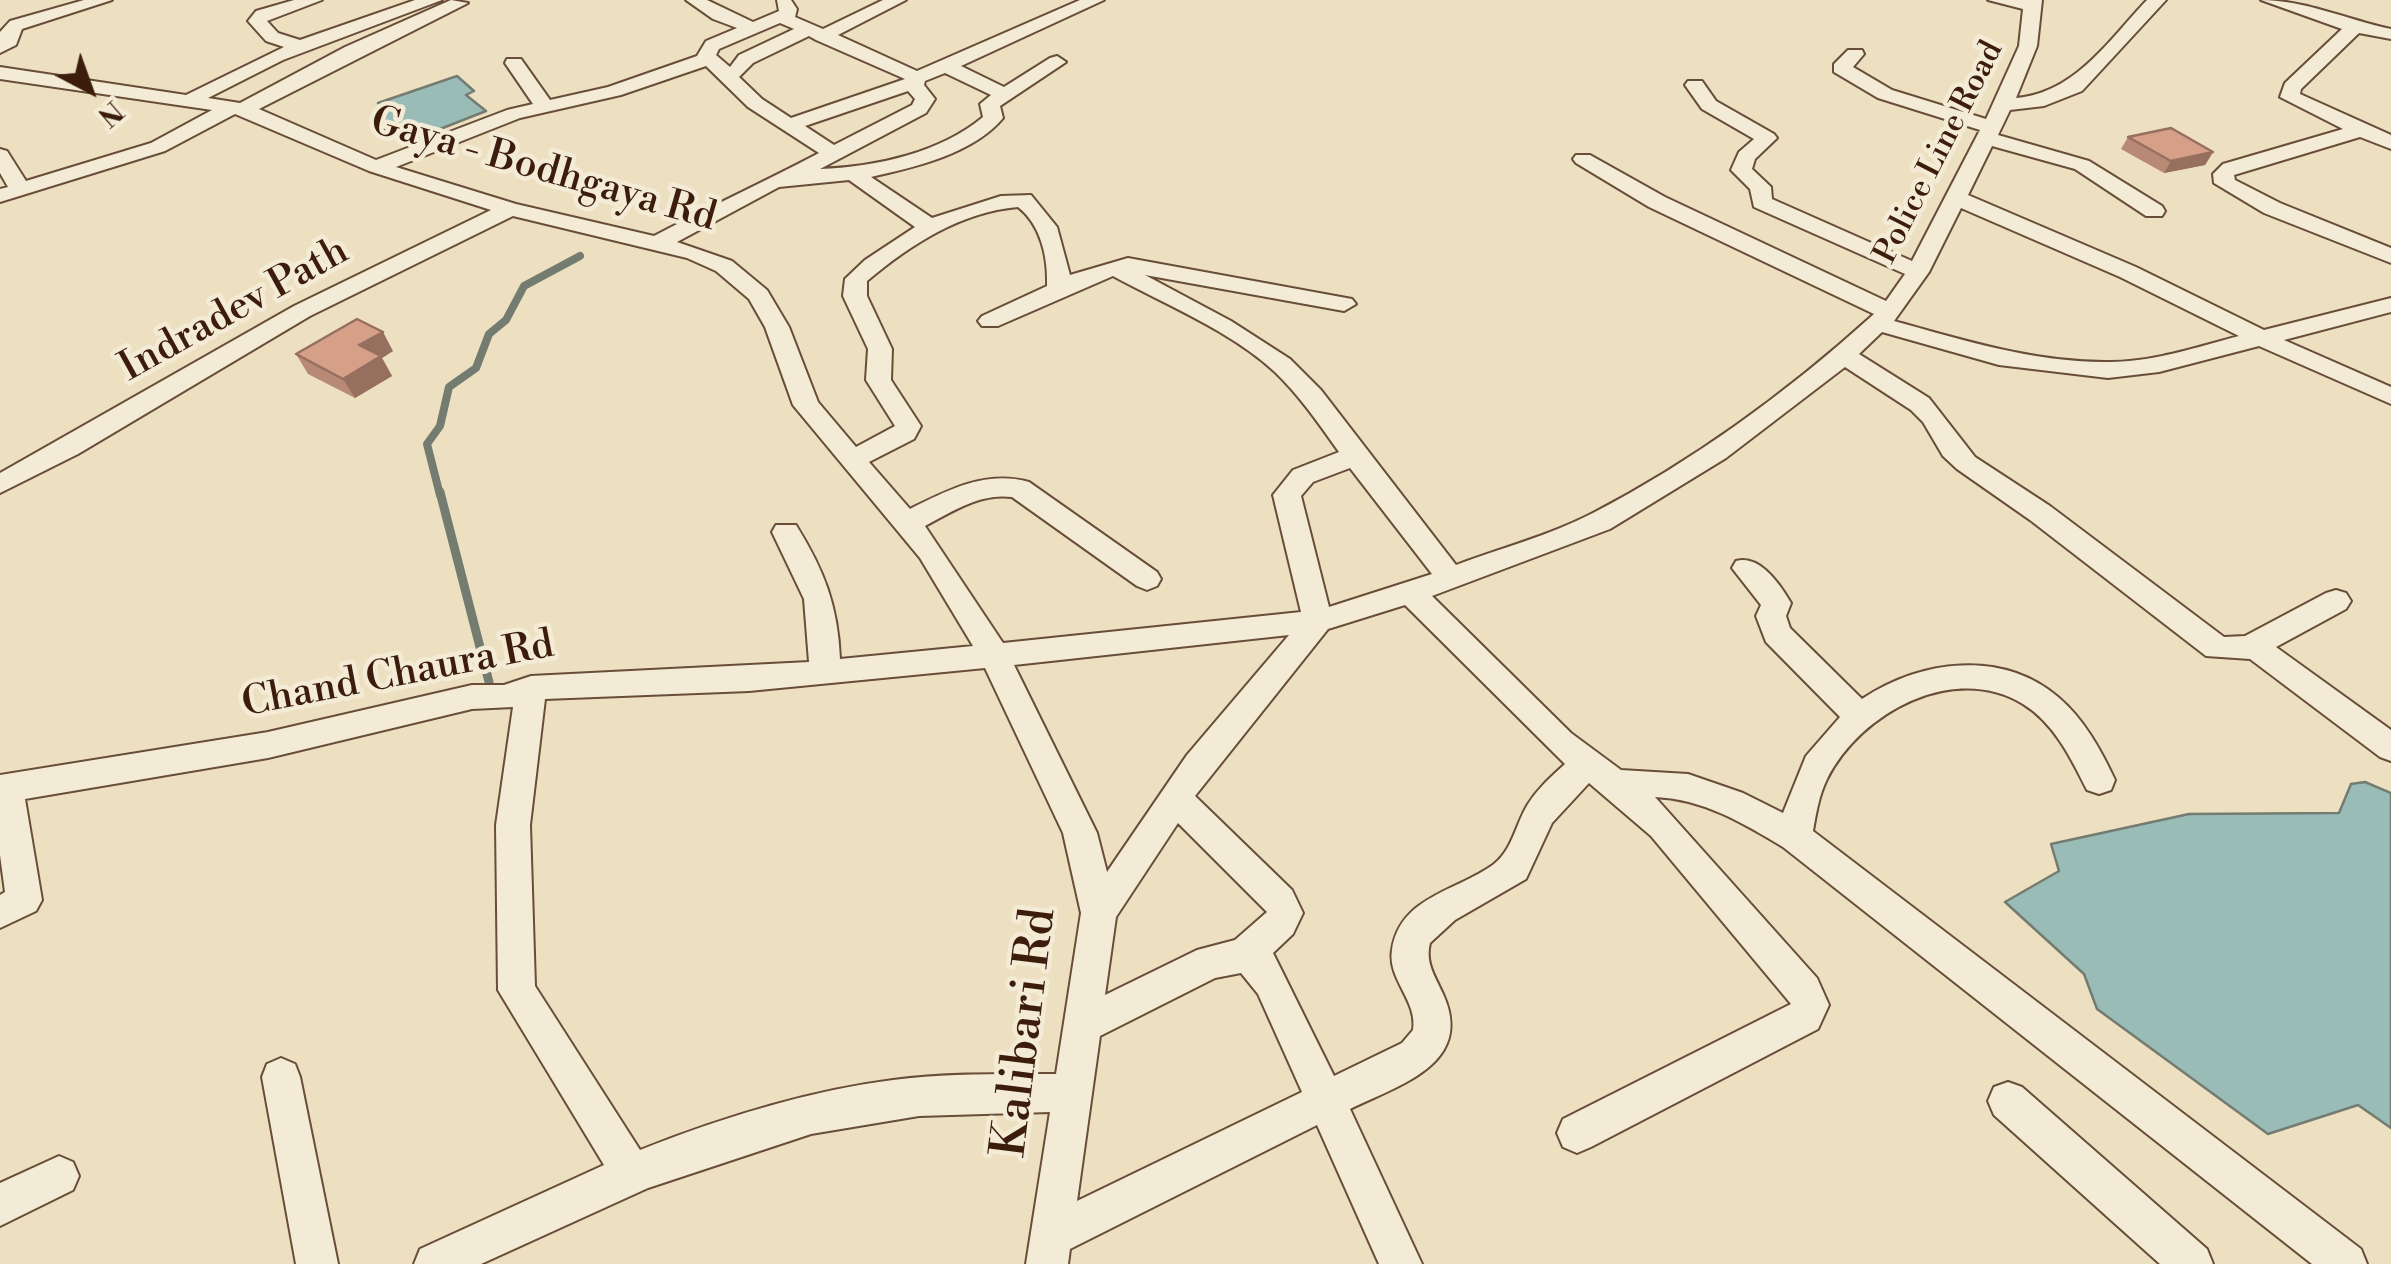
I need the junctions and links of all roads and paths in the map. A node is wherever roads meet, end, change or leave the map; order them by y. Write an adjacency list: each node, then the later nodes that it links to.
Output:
1 (103, 0): 13 (street)
2 (314, 0): 19 (street)
3 (433, 0): 19 (street)
4 (695, 0): 15 (street)
5 (897, 0): 16 (street)
6 (1095, 0): 24 (street)
7 (1998, 0): 11 (street)
8 (2156, 0): 31 (street)
9 (2270, 0): 14 (street)
10 (459, 2): 33 (street)
11 (2034, 3): 31 (street, Police Line Road)
12 (783, 8): 15 (street); 16 (street)
13 (26, 11): 18 (street)
14 (2355, 26): 17 (street); 35 (street)
15 (754, 28): 21 (street)
16 (815, 33): 26 (street); 27 (street)
17 (2391, 34)
18 (0, 47)
19 (306, 48): 30 (street)
20 (1855, 54): 36 (street)
21 (708, 57): 26 (street); 32 (street)
22 (1058, 62): 29 (street)
23 (514, 63): 32 (street)
24 (944, 65): 27 (street); 29 (street)
25 (0, 73): 30 (street, Gaya - Bodhgaya Rd)
26 (728, 75): 34 (street)
27 (915, 80): 34 (street); 38 (street)
28 (1695, 85): 52 (street)
29 (1004, 94): 42 (street)
30 (191, 100): 33 (street, Gaya - Bodhgaya Rd)
31 (2003, 105): 36 (street, Police Line Road)
32 (545, 106): 41 (street)
33 (236, 109): 41 (street, Gaya - Bodhgaya Rd); 44 (street)
34 (790, 126): 38 (street)
35 (2361, 130): 37 (street); 50 (street)
36 (1989, 132): 45 (street, Police Line Road); 47 (street)
37 (2391, 143)
38 (834, 154): 43 (street)
39 (0, 155): 44 (street)
40 (1583, 159): 56 (street)
41 (376, 167): 46 (street, Gaya - Bodhgaya Rd)
42 (852, 174): 43 (street); 48 (street)
43 (790, 177): 49 (street)
44 (10, 193)
45 (1954, 197): 52 (street, Police Line Road); 58 (street)
46 (510, 209): 49 (street, Gaya - Bodhgaya Rd); 63 (street, Indradev Path)
47 (2154, 210)
48 (930, 227): 53 (street); 62 (street)
49 (658, 243): 62 (street, Gaya - Bodhgaya Rd)
50 (2391, 256)
51 (1114, 268): 53 (street); 54 (street); 61 (street)
52 (1918, 272): 56 (street, Police Line Road)
53 (1060, 288): 57 (street)
54 (1344, 304)
55 (2391, 305): 58 (street)
56 (1884, 318): 58 (street); 59 (street)
57 (990, 321)
58 (2260, 338): 60 (street)
59 (1844, 356): 67 (street); 72 (street)
60 (2391, 396)
61 (1355, 456): 67 (street); 71 (street)
62 (852, 460): 64 (street, Gaya - Bodhgaya Rd)
63 (0, 484)
64 (907, 522): 68 (street); 73 (street, Gaya - Bodhgaya Rd)
65 (786, 532): 74 (street)
66 (1746, 568): 76 (street)
67 (1451, 578): 69 (street)
68 (1146, 579)
69 (1411, 593): 71 (street); 78 (street)
70 (2336, 601): 72 (street)
71 (1318, 621): 73 (street); 81 (street)
72 (2252, 645): 77 (street)
73 (994, 654): 74 (street, Chand Chaura Rd); 84 (street, Kalibari Rd)
74 (825, 672): 75 (street, Chand Chaura Rd)
75 (531, 688): 80 (street, Chand Chaura Rd); 92 (street)
76 (1859, 716): 79 (street); 82 (street)
77 (2391, 748)
78 (1602, 774): 82 (street); 89 (street); 91 (street)
79 (2099, 780)
80 (3, 789): 83 (street)
81 (1175, 798): 84 (street); 85 (street)
82 (1795, 837): 100 (street)
83 (0, 912)
84 (1100, 913): 86 (street, Kalibari Rd)
85 (1246, 956): 86 (street); 89 (street)
86 (1084, 1025): 88 (street, Kalibari Rd)
87 (281, 1077): 96 (street)
88 (1074, 1093): 92 (street); 95 (street, Kalibari Rd)
89 (1326, 1098): 95 (street); 98 (street)
90 (2008, 1101): 99 (street)
91 (1577, 1133)
92 (632, 1174): 97 (street)
93 (59, 1176): 94 (street)
94 (0, 1205)
95 (1050, 1249)
96 (317, 1264)
97 (435, 1264)
98 (1401, 1264)
99 (2192, 1264)
100 (2346, 1264)

